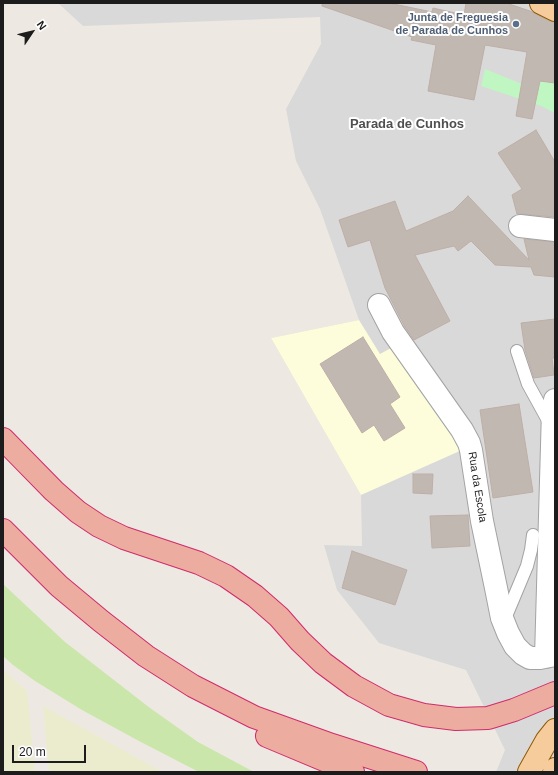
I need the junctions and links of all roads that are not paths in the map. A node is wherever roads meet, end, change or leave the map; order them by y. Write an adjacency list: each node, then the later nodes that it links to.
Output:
1 (541, 3): 2 (main road)
2 (555, 10)
3 (520, 226): 4 (street)
4 (555, 230)
5 (379, 306): 13 (street, Rua da Escola)
6 (517, 351): 8 (lane)
7 (555, 400): 8 (street)
8 (553, 429): 14 (street)
9 (3, 439): 15 (highway)
10 (3, 530): 19 (highway)
11 (533, 535): 13 (lane)
12 (3, 549): 18 (highway)
13 (504, 622): 14 (street, Rua da Escola)
14 (550, 656)
15 (555, 693)
16 (555, 730): 20 (main road)
17 (555, 769): 21 (main road)
18 (353, 772)
19 (416, 772)
20 (528, 772)
21 (554, 772)

